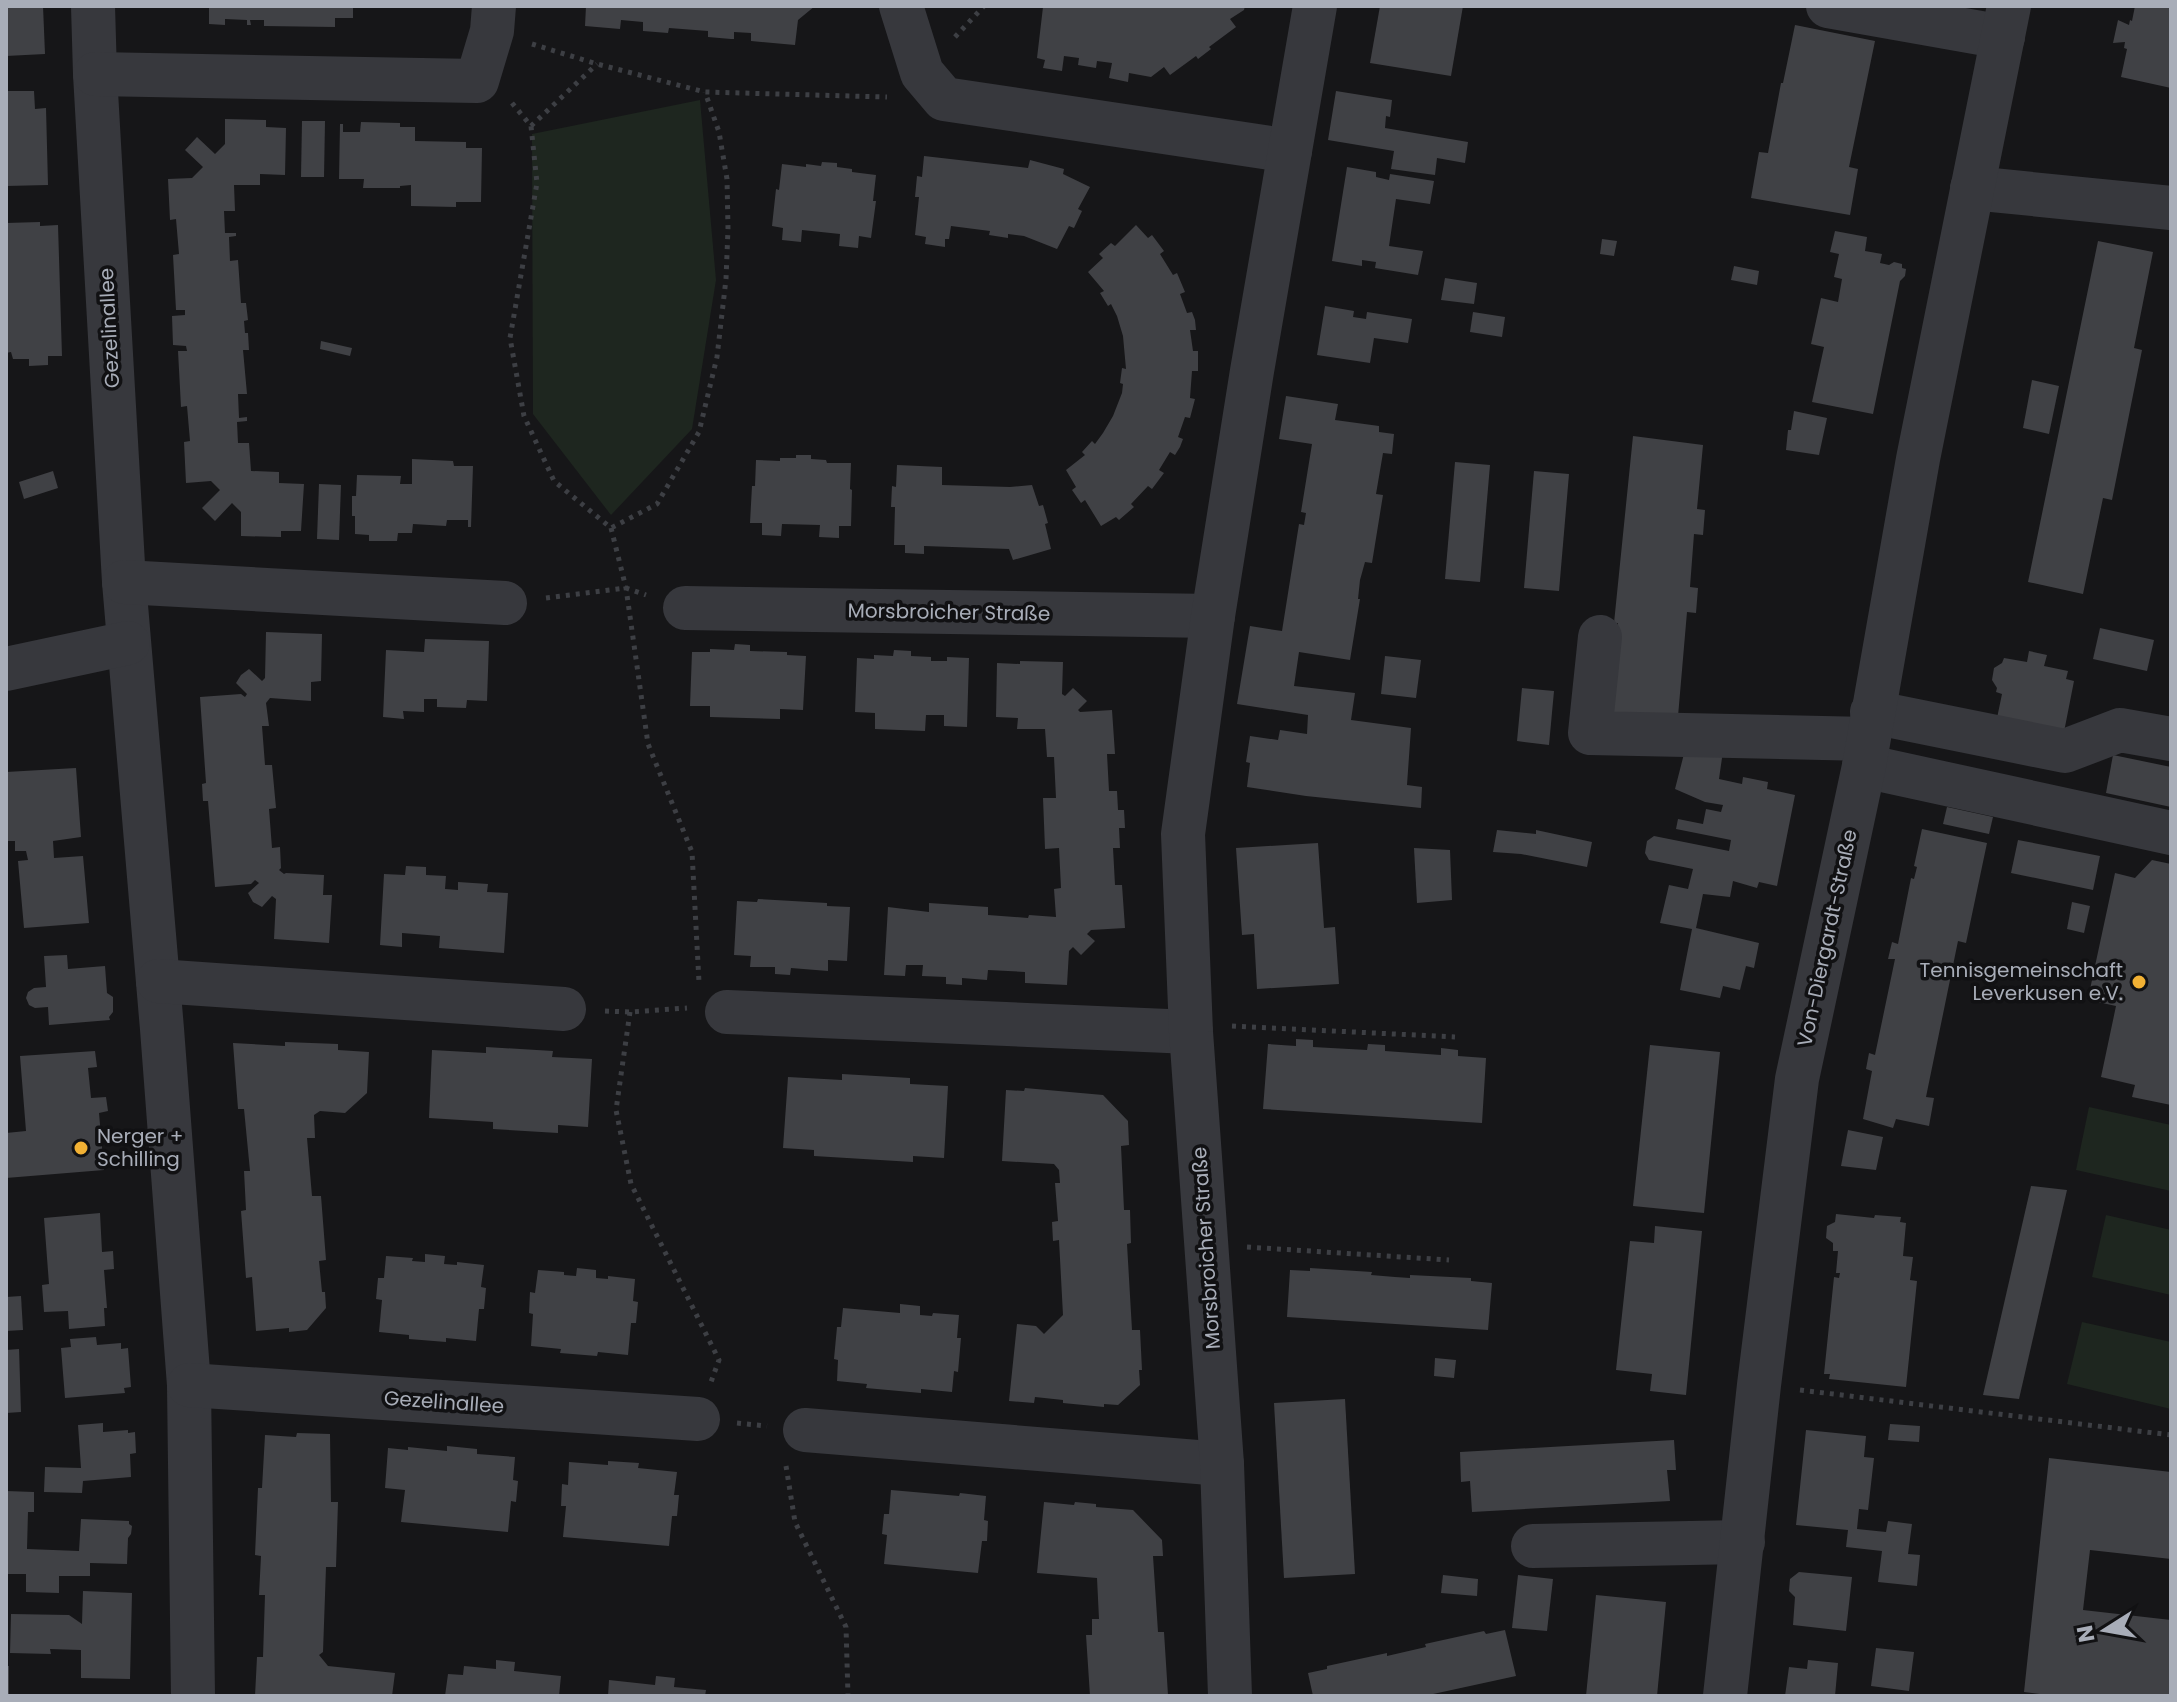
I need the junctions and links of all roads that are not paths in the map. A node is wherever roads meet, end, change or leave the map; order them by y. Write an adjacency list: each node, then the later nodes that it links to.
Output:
1 (93, 6): 7 (street, Gezelinallee)
2 (901, 6): 8 (street)
3 (1315, 6): 8 (street, Morsbroicher Straße)
4 (1828, 6): 6 (street)
5 (493, 19): 7 (street)
6 (2006, 21): 9 (street, Von-Diergardt-Straße)
7 (95, 74): 11 (street, Gezelinallee)
8 (1290, 151): 14 (street, Morsbroicher Straße)
9 (1972, 188): 10 (street); 18 (street, Von-Diergardt-Straße)
10 (2171, 208)
11 (124, 582): 12 (street); 16 (street, Gezelinallee)
12 (505, 603)
13 (685, 608): 14 (street, Morsbroicher Straße)
14 (1213, 616): 24 (street, Morsbroicher Straße)
15 (1600, 637): 18 (street)
16 (128, 643): 17 (street); 21 (street, Gezelinallee)
17 (6, 669)
18 (1868, 739): 19 (street); 20 (street); 29 (street, Von-Diergardt-Straße)
19 (2171, 739)
20 (2171, 833)
21 (158, 981): 22 (street); 25 (street, Gezelinallee)
22 (564, 1009)
23 (714, 1010): 24 (street)
24 (1191, 1032): 28 (street, Morsbroicher Straße)
25 (189, 1385): 26 (street, Gezelinallee); 31 (street, Gezelinallee)
26 (698, 1419)
27 (805, 1430): 28 (street)
28 (1222, 1464): 32 (street, Morsbroicher Straße)
29 (1743, 1542): 30 (street); 33 (street, Von-Diergardt-Straße)
30 (1533, 1546)
31 (193, 1696)
32 (1230, 1696)
33 (1725, 1696)

